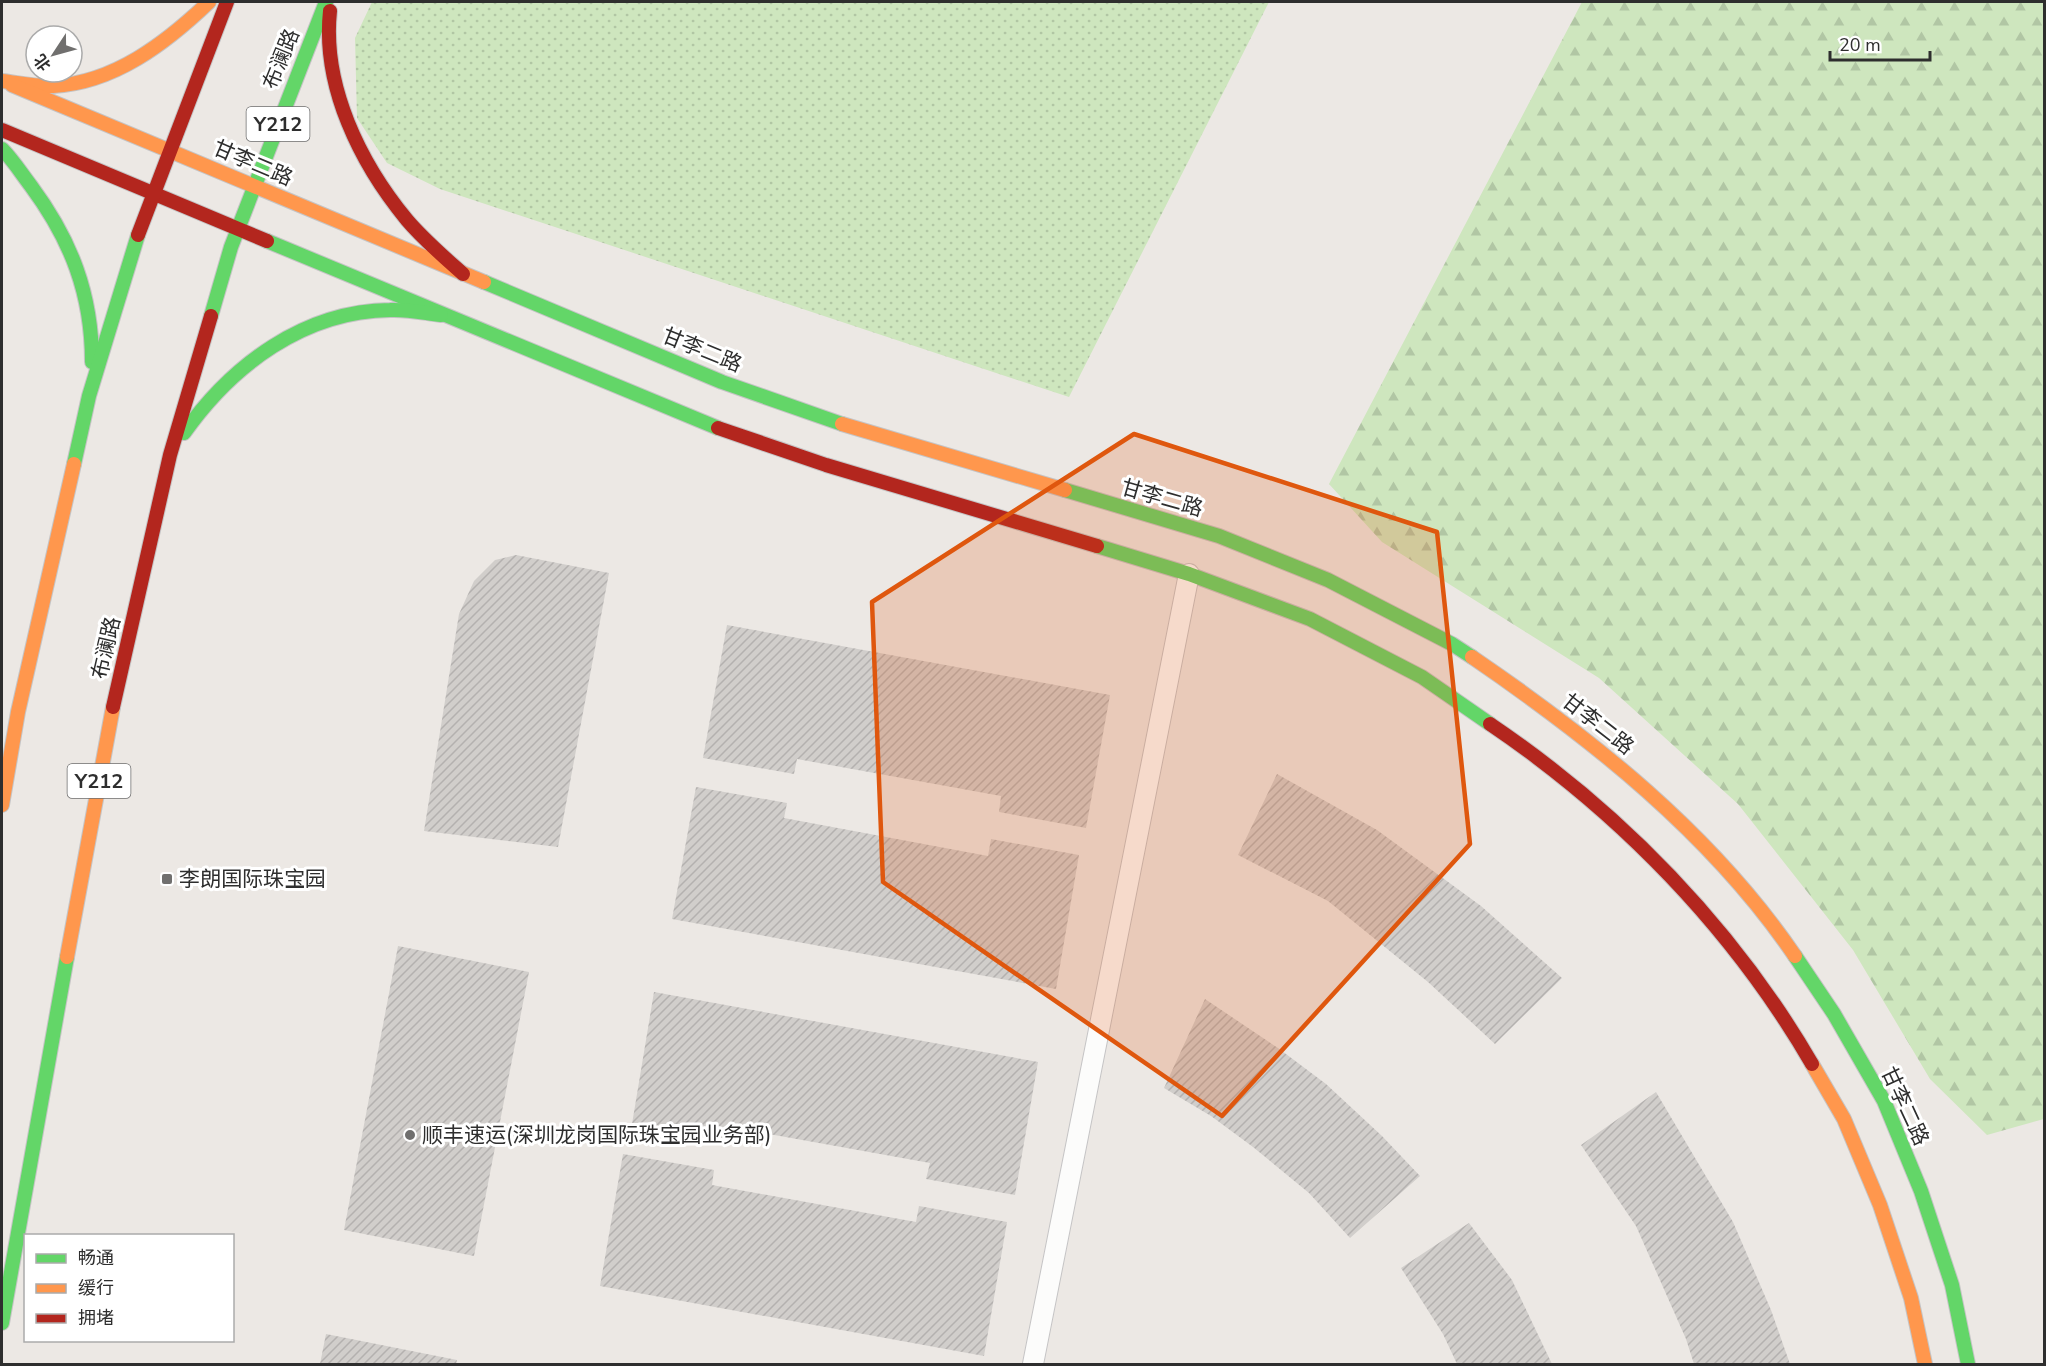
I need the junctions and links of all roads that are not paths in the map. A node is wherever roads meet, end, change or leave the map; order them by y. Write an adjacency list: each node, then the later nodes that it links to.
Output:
1 (209, 2): 4 (main road)
2 (227, 2): 7 (main road)
3 (328, 2): 8 (main road, 布澜路 / Y212); 11 (main road)
4 (2, 81): 7 (main road, 甘李二路)
5 (2, 130): 9 (main road)
6 (2, 149): 13 (main road)
7 (169, 151): 8 (main road, 甘李二路); 9 (main road)
8 (254, 186): 10 (main road, 布澜路 / Y212); 11 (main road, 甘李二路)
9 (153, 194): 10 (main road); 13 (main road)
10 (238, 229): 12 (main road); 14 (main road, 布澜路 / Y212)
11 (464, 274): 20 (main road, 甘李二路)
12 (441, 315): 14 (main road); 15 (main road)
13 (89, 396): 16 (main road)
14 (170, 455): 17 (main road, 布澜路 / Y212)
15 (1189, 574): 18 (lane); 19 (main road)
16 (2, 805)
17 (2, 1323)
18 (1033, 1365)
19 (1925, 1365)
20 (1968, 1365)

